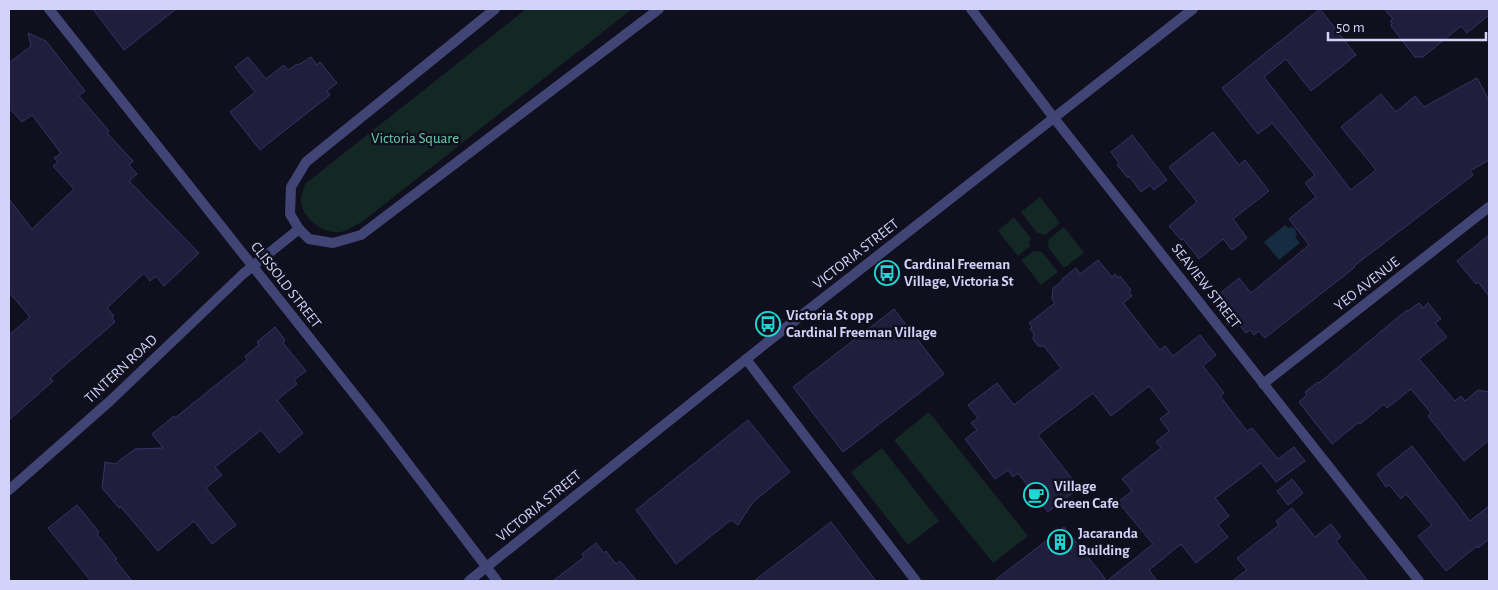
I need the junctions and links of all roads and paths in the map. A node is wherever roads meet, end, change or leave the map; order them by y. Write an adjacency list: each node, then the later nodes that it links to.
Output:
1 (48, 9): 9 (street, CLISSOLD STREET)
2 (495, 9): 8 (street)
3 (659, 9): 8 (street)
4 (971, 9): 6 (street, SEAVIEW STREET)
5 (1193, 9): 6 (street, VICTORIA STREET)
6 (1054, 118): 10 (street, VICTORIA STREET); 11 (street, SEAVIEW STREET)
7 (1489, 207): 11 (street, YEO AVENUE)
8 (299, 229): 9 (street)
9 (252, 267): 12 (street, TINTERN ROAD); 13 (street, CLISSOLD STREET)
10 (746, 359): 13 (street, VICTORIA STREET); 16 (street)
11 (1263, 384): 17 (street, SEAVIEW STREET)
12 (9, 490)
13 (486, 567): 14 (street, VICTORIA STREET); 15 (street, CLISSOLD STREET)
14 (469, 581)
15 (497, 581)
16 (916, 581)
17 (1419, 581)

